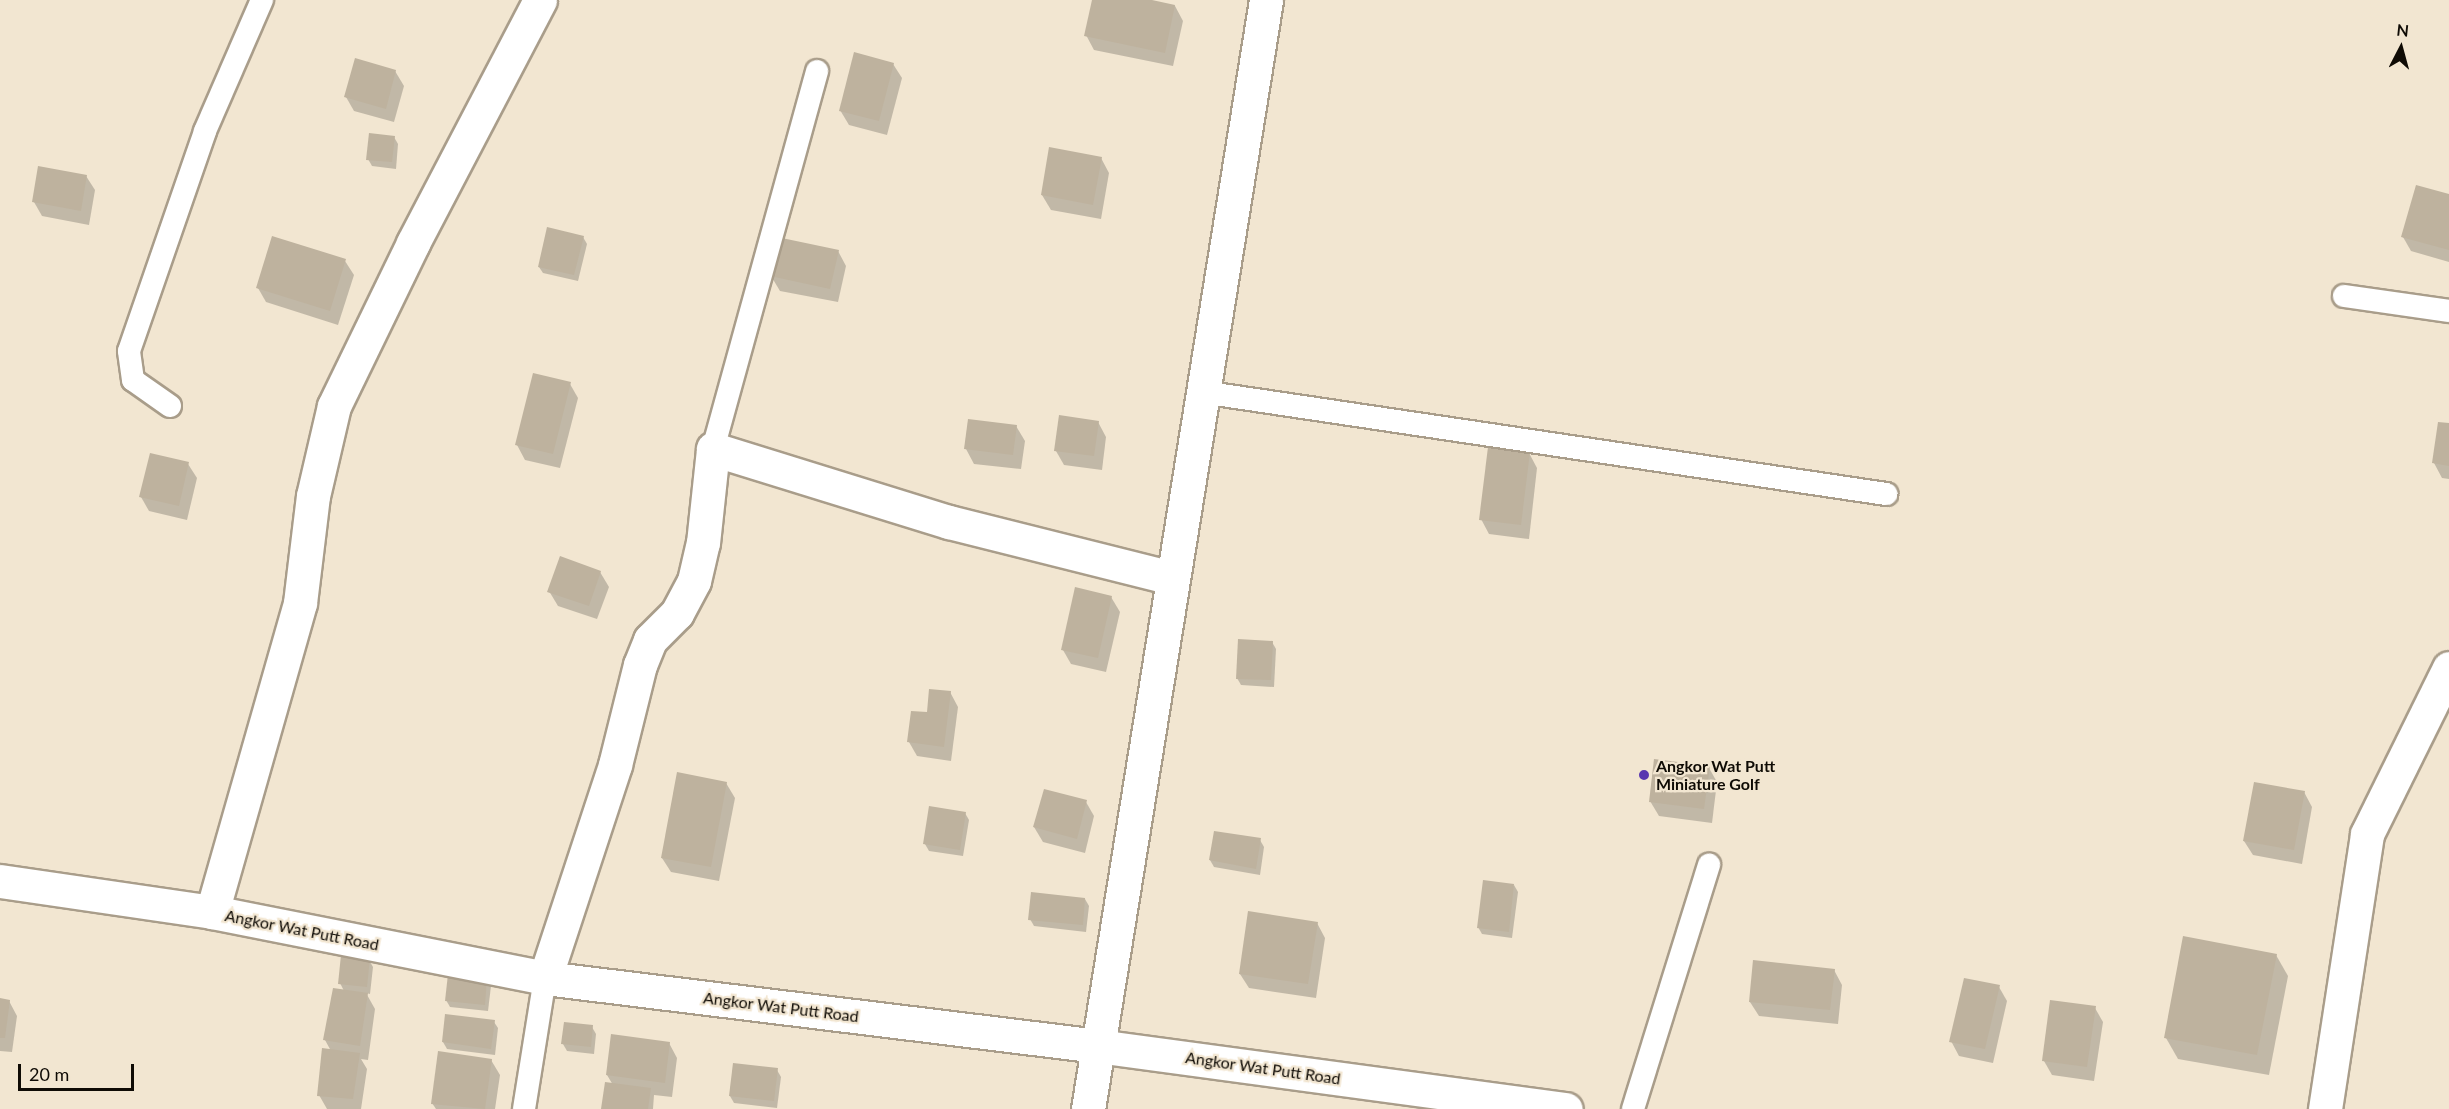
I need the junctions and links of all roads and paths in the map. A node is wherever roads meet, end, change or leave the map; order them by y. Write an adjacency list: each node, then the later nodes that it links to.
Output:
1 (262, 0): 8 (lane)
2 (540, 0): 15 (street)
3 (1266, 0): 7 (street)
4 (817, 71): 9 (lane)
5 (2344, 296): 6 (lane)
6 (2449, 311)
7 (1202, 392): 10 (lane); 11 (street)
8 (170, 406)
9 (713, 449): 11 (street); 16 (street)
10 (1886, 494)
11 (1172, 578): 17 (street)
12 (2449, 668): 22 (street)
13 (1709, 865): 21 (lane)
14 (0, 881): 15 (street, Angkor Wat Putt Road)
15 (212, 912): 16 (street, Angkor Wat Putt Road)
16 (545, 978): 17 (street, Angkor Wat Putt Road); 18 (lane)
17 (1098, 1046): 19 (street); 20 (street, Angkor Wat Putt Road)
18 (524, 1109)
19 (1088, 1109)
20 (1566, 1109)
21 (1633, 1109)
22 (2325, 1109)

